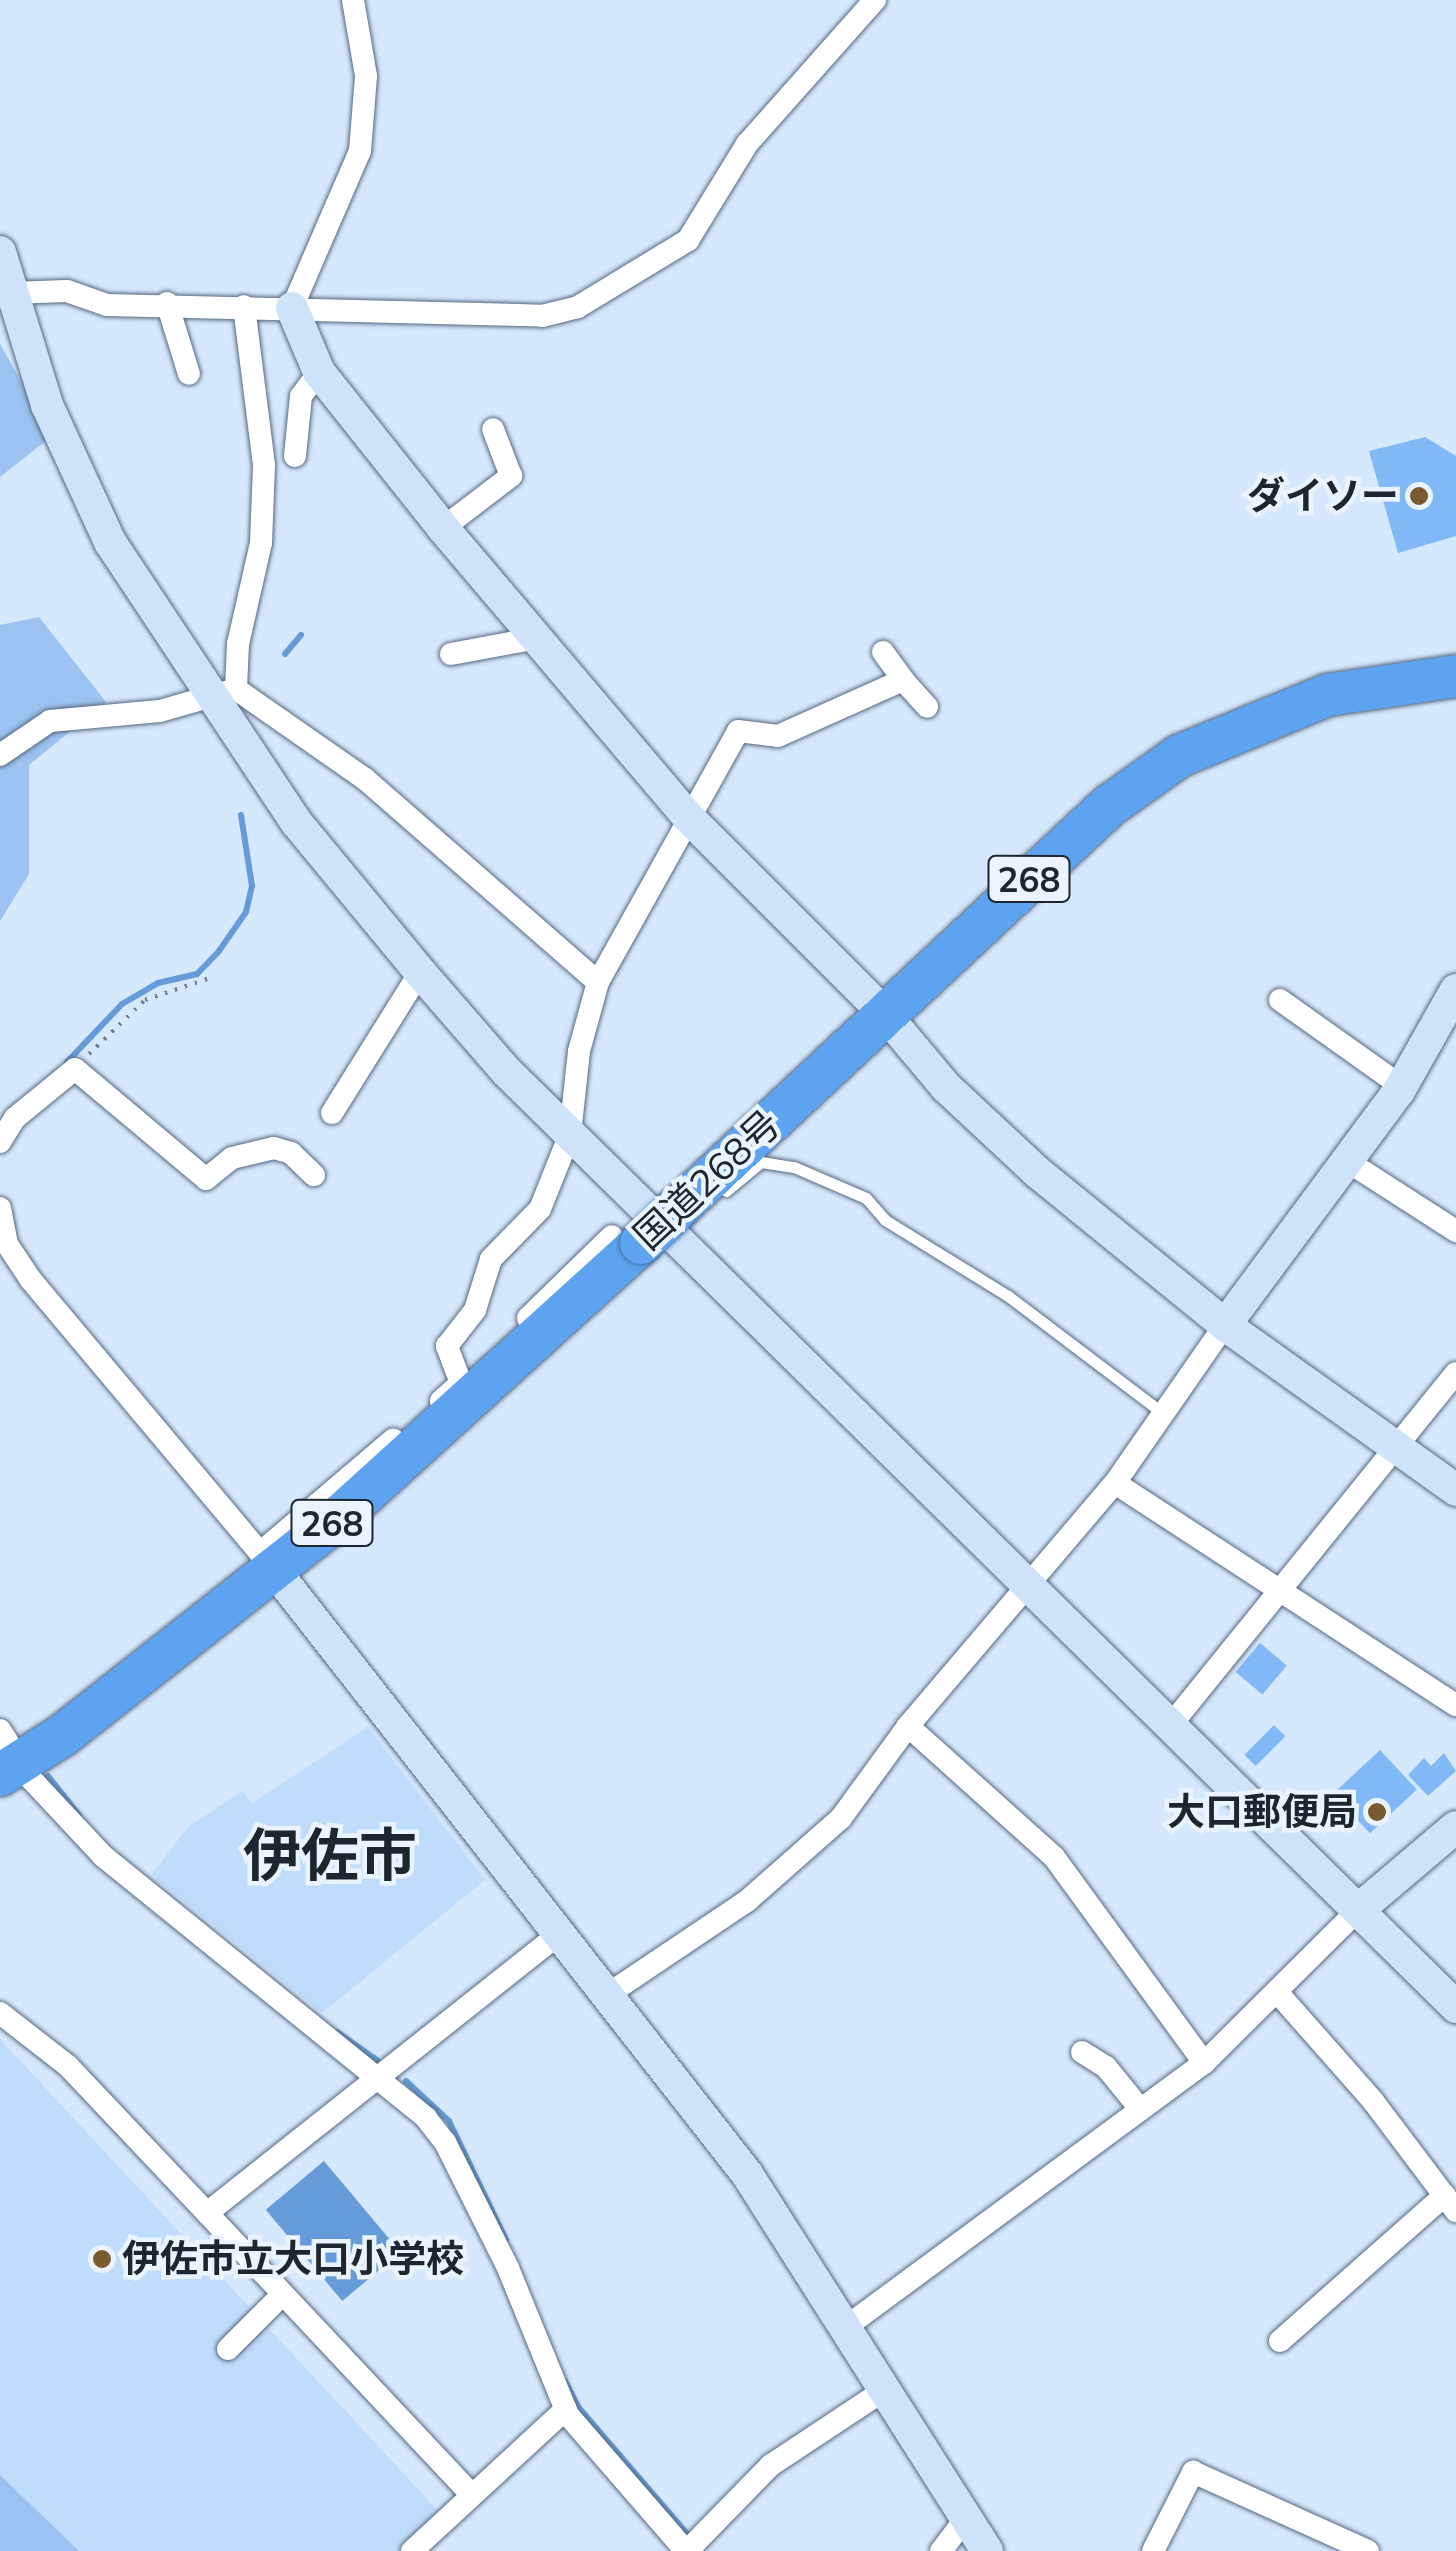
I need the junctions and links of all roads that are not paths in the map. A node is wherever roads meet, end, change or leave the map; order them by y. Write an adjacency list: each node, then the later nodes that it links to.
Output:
1 (353, 0): 7 (street)
2 (875, 0): 7 (street)
3 (0, 252): 4 (street)
4 (10, 293): 5 (street); 18 (street)
5 (167, 303): 6 (street); 9 (street)
6 (244, 306): 7 (street); 18 (street)
7 (292, 308): 8 (street)
8 (319, 372): 11 (street); 12 (street)
9 (189, 374)
10 (493, 428): 12 (street)
11 (295, 456)
12 (443, 528): 13 (street)
13 (537, 638): 15 (street); 21 (street)
14 (882, 652): 17 (street)
15 (451, 654)
16 (1456, 676): 26 (highway, 国道268号 / 268)
17 (903, 680): 19 (street); 21 (street)
18 (224, 695): 20 (street); 22 (street); 23 (street)
19 (927, 707)
20 (0, 755)
21 (686, 816): 23 (street); 26 (street)
22 (420, 972): 28 (street); 29 (street)
23 (598, 982): 29 (street)
24 (1456, 990): 27 (street)
25 (1280, 1000): 27 (street)
26 (883, 1012): 35 (highway, 国道268号 / 268); 37 (street)
27 (1401, 1086): 31 (street)
28 (332, 1113)
29 (570, 1134): 35 (street); 39 (street)
30 (0, 1142): 32 (street)
31 (1347, 1161): 36 (street); 37 (street)
32 (314, 1175)
33 (718, 1199): 40 (lane)
34 (0, 1208): 44 (street)
35 (658, 1230): 39 (street); 44 (highway, 国道268号 / 268); 45 (street)
36 (1456, 1231)
37 (1225, 1325): 40 (street); 41 (street)
38 (1456, 1373): 41 (street)
39 (461, 1384): 44 (street)
40 (1159, 1410): 42 (street)
41 (1396, 1449): 43 (street); 46 (street)
42 (1115, 1482): 45 (street); 46 (street)
43 (1456, 1490)
44 (267, 1562): 50 (highway, 国道268号 / 268); 53 (street)
45 (1026, 1585): 48 (street); 49 (street)
46 (1283, 1591): 47 (street); 49 (street)
47 (1456, 1705)
48 (908, 1726): 55 (street); 59 (street)
49 (1170, 1726): 52 (street)
50 (7, 1756): 60 (street)
51 (1456, 1827): 52 (street)
52 (1358, 1910): 54 (street); 56 (street)
53 (556, 1936): 55 (street); 60 (street)
54 (1277, 1992): 59 (street); 62 (street)
55 (607, 1995): 65 (street)
56 (1456, 2006)
57 (0, 2013): 63 (street)
58 (1082, 2052): 61 (street)
59 (1204, 2063): 61 (street)
60 (378, 2077): 63 (street); 69 (street)
61 (1141, 2110): 65 (street)
62 (1450, 2203): 66 (street)
63 (207, 2213): 64 (street)
64 (282, 2295): 67 (street); 70 (street)
65 (843, 2329): 68 (street)
66 (1280, 2341)
67 (228, 2348)
68 (884, 2391): 71 (street); 72 (street)
69 (566, 2409): 70 (street); 72 (street)
70 (471, 2494): 73 (street)
71 (966, 2518): 74 (street); 75 (street)
72 (680, 2548)
73 (412, 2551)
74 (941, 2551)
75 (987, 2551)
76 (1153, 2551): 77 (street)
77 (1368, 2551)

